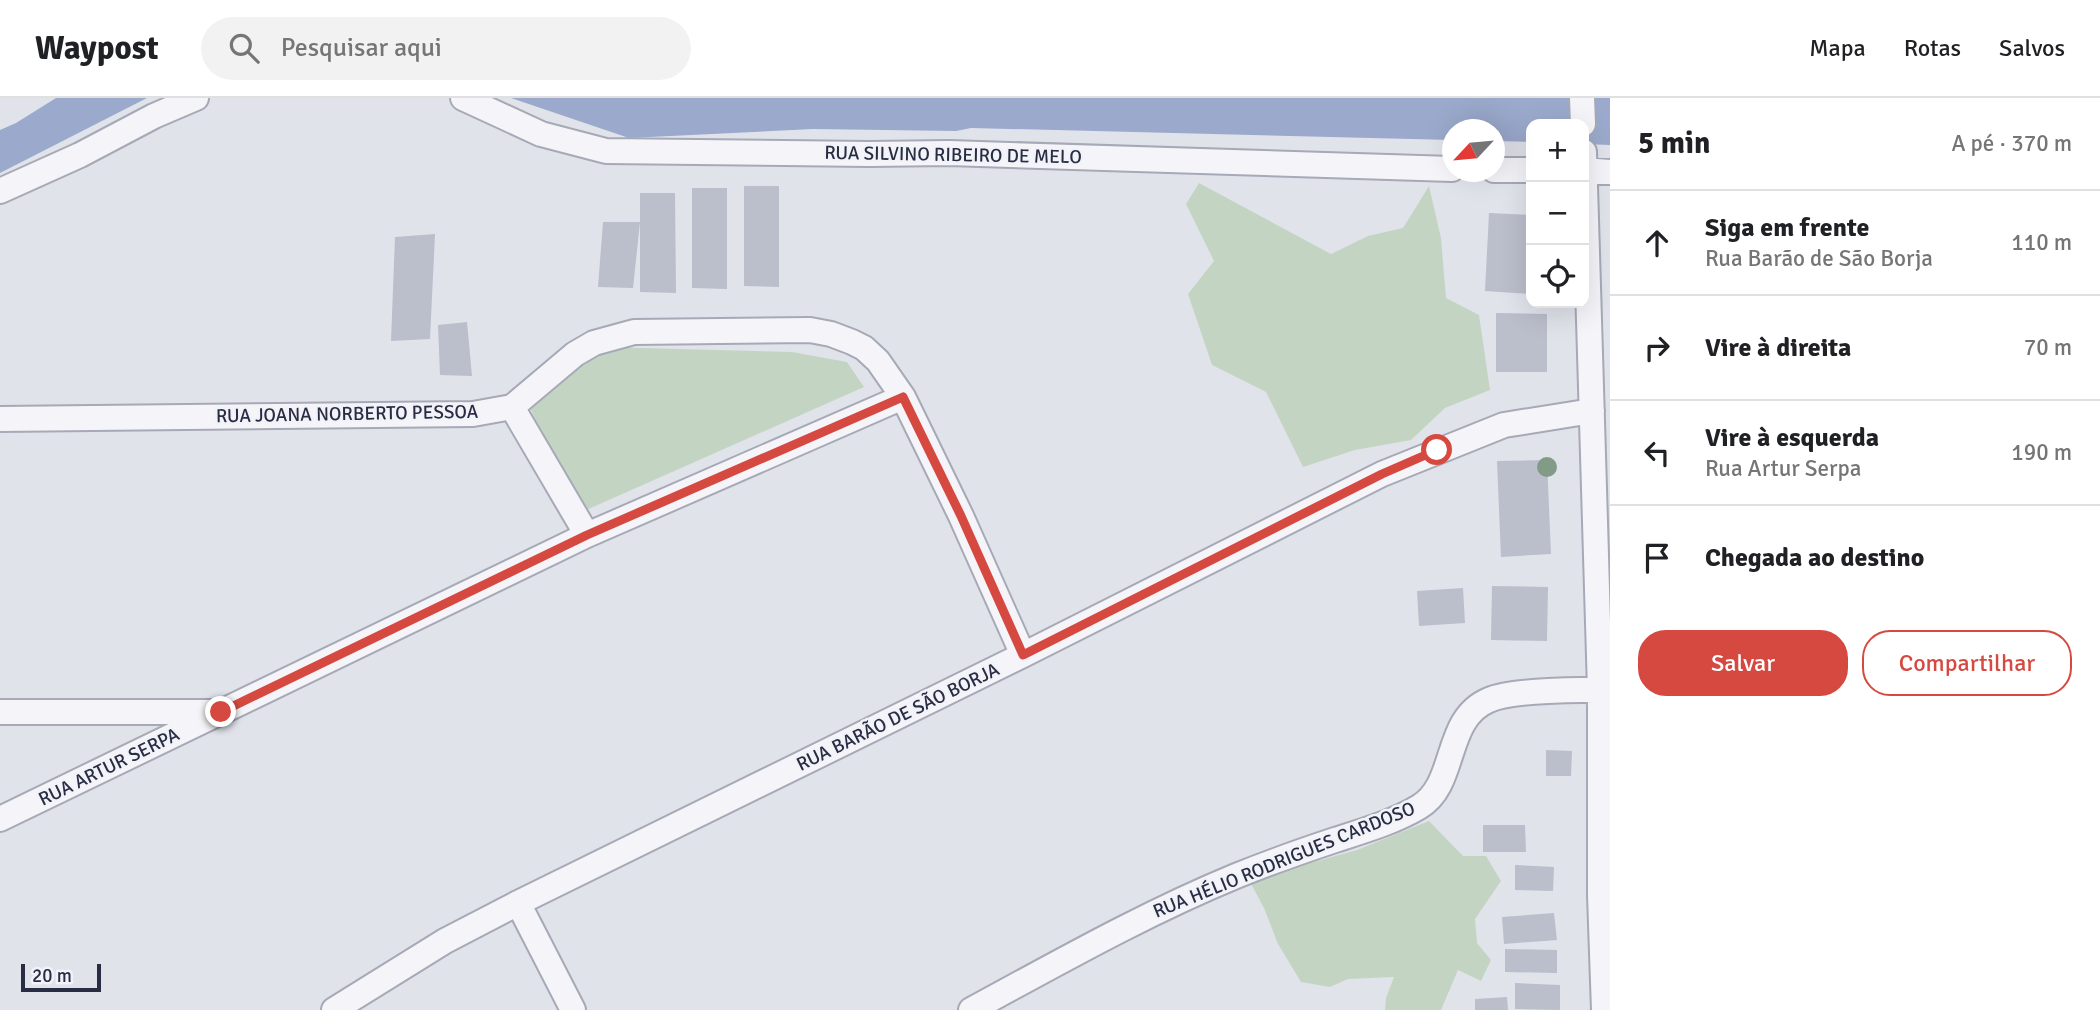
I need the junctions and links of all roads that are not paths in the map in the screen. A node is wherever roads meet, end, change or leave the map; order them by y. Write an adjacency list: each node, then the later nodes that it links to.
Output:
1 (197, 98): 11 (street)
2 (463, 98): 5 (street, RUA SILVINO RIBEIRO DE MELO)
3 (1582, 98): 4 (street)
4 (1583, 119)
5 (1442, 169)
6 (1505, 170): 7 (street)
7 (1526, 170)
8 (1589, 170): 9 (street)
9 (1610, 172)
10 (1584, 182): 14 (street)
11 (0, 191)
12 (903, 397): 13 (street, RUA JOANA NORBERTO PESSOA); 17 (street, RUA ARTUR SERPA); 18 (street, RUA JOANA NORBERTO PESSOA)
13 (512, 407): 15 (street, RUA JOANA NORBERTO PESSOA); 17 (street)
14 (1592, 411): 16 (street); 18 (street, RUA BARÃO DE SÃO BORJA)
15 (0, 419)
16 (1602, 442): 19 (street)
17 (587, 535): 21 (street, RUA ARTUR SERPA)
18 (1023, 655): 23 (street, RUA BARÃO DE SÃO BORJA)
19 (1605, 691): 26 (street, RUA HÉLIO RODRIGUES CARDOSO); 27 (street)
20 (0, 712): 21 (street)
21 (221, 712): 22 (street, RUA ARTUR SERPA)
22 (0, 819)
23 (519, 903): 24 (street, RUA BARÃO DE SÃO BORJA); 25 (street)
24 (334, 1010)
25 (573, 1010)
26 (971, 1010)
27 (1604, 1010)

